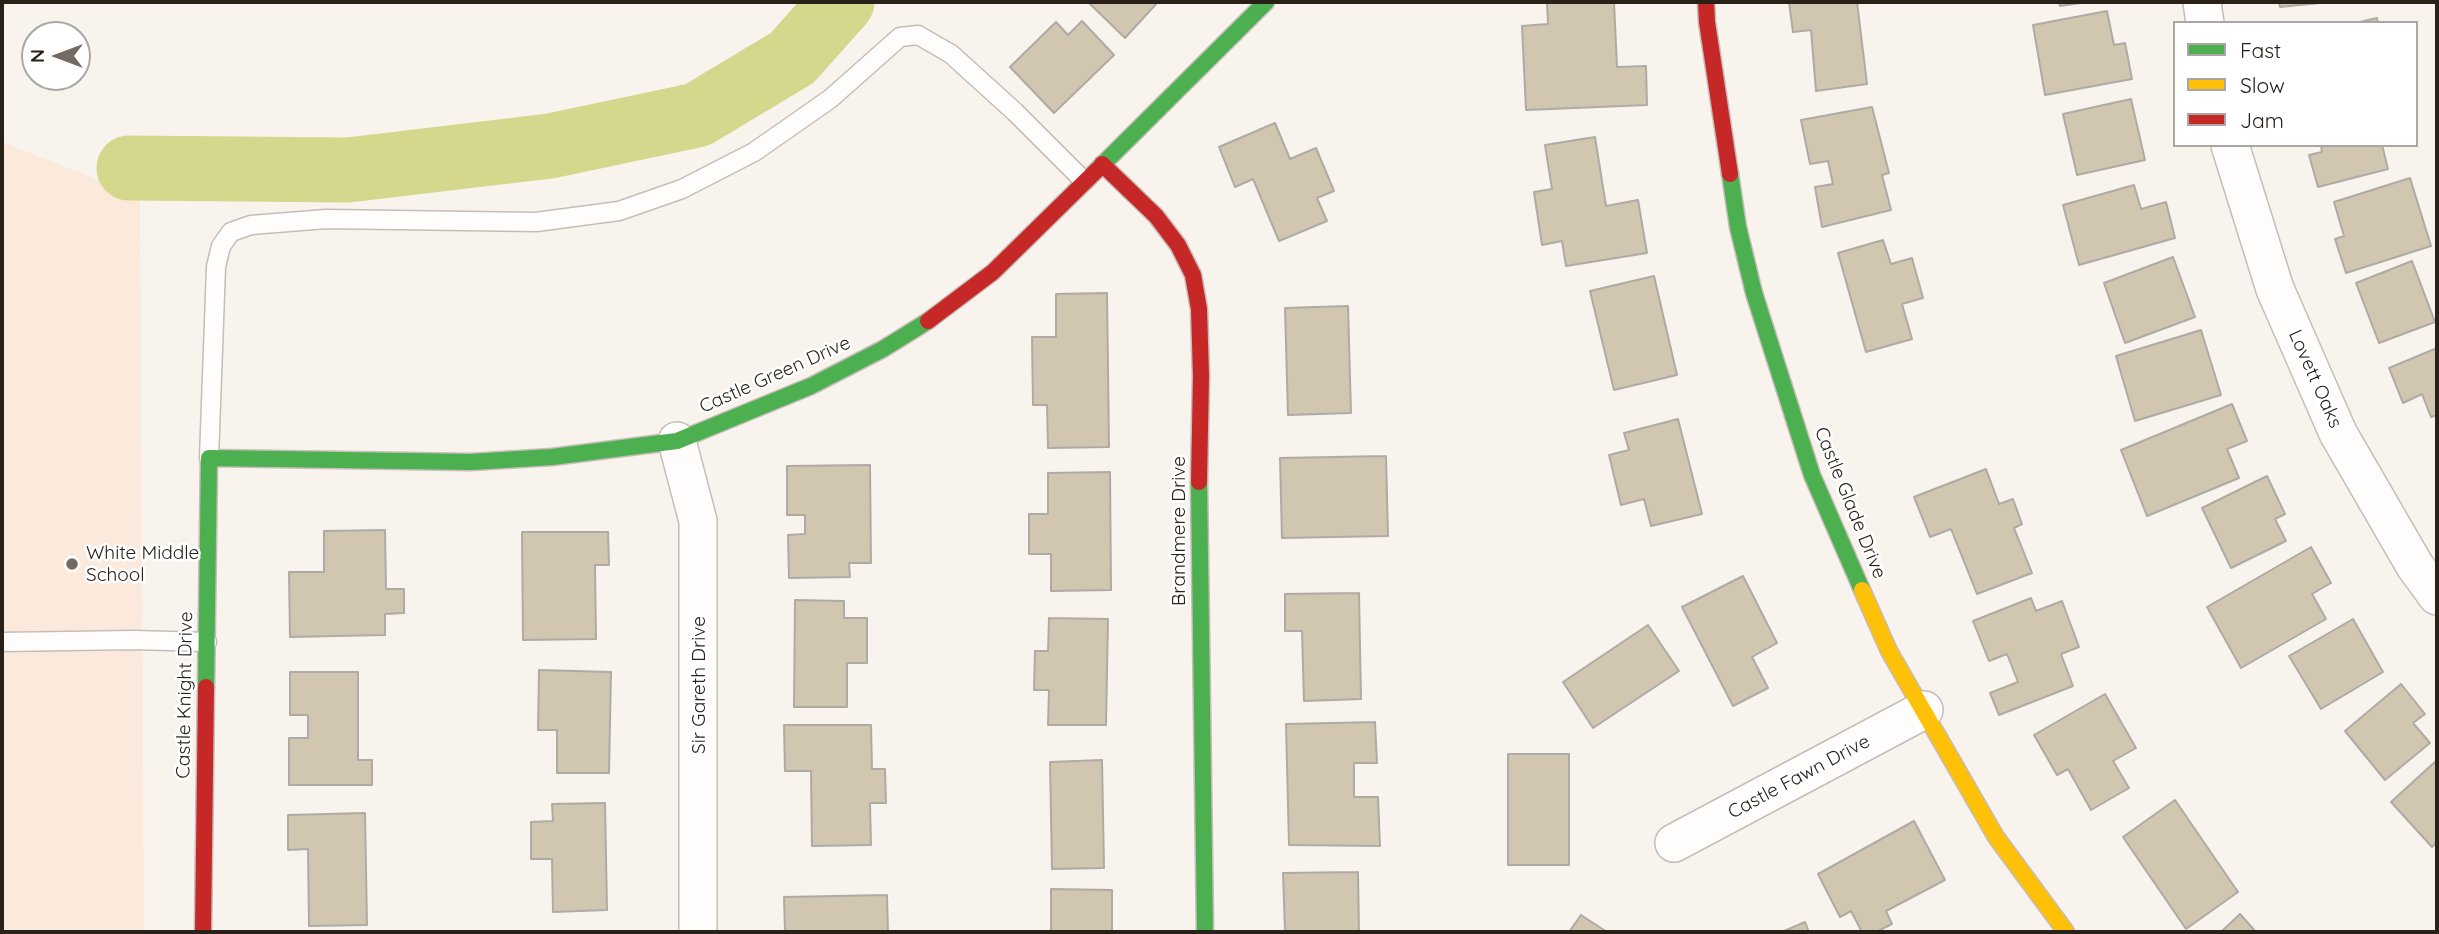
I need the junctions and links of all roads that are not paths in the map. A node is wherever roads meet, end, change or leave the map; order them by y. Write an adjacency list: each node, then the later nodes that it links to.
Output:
1 (1266, 2): 6 (street, Castle Green Drive)
2 (1706, 2): 13 (street, Castle Glade Drive)
3 (2202, 2): 4 (street)
4 (2205, 21)
5 (2231, 147): 10 (street, Lovett Oaks)
6 (1102, 164): 7 (street, Castle Green Drive); 18 (street, Brandmere Drive)
7 (1084, 181): 8 (street, Castle Green Drive); 9 (lane)
8 (677, 441): 9 (street, Castle Green Drive); 17 (street, Sir Gareth Drive)
9 (209, 458): 12 (street, Castle Knight Drive)
10 (2437, 596)
11 (2, 642): 12 (lane)
12 (207, 642): 16 (street, Castle Knight Drive)
13 (1924, 710): 14 (street, Castle Fawn Drive); 19 (street, Castle Glade Drive)
14 (1674, 843)
15 (190, 932): 16 (lane)
16 (203, 932)
17 (698, 932)
18 (1205, 932)
19 (2066, 932)

